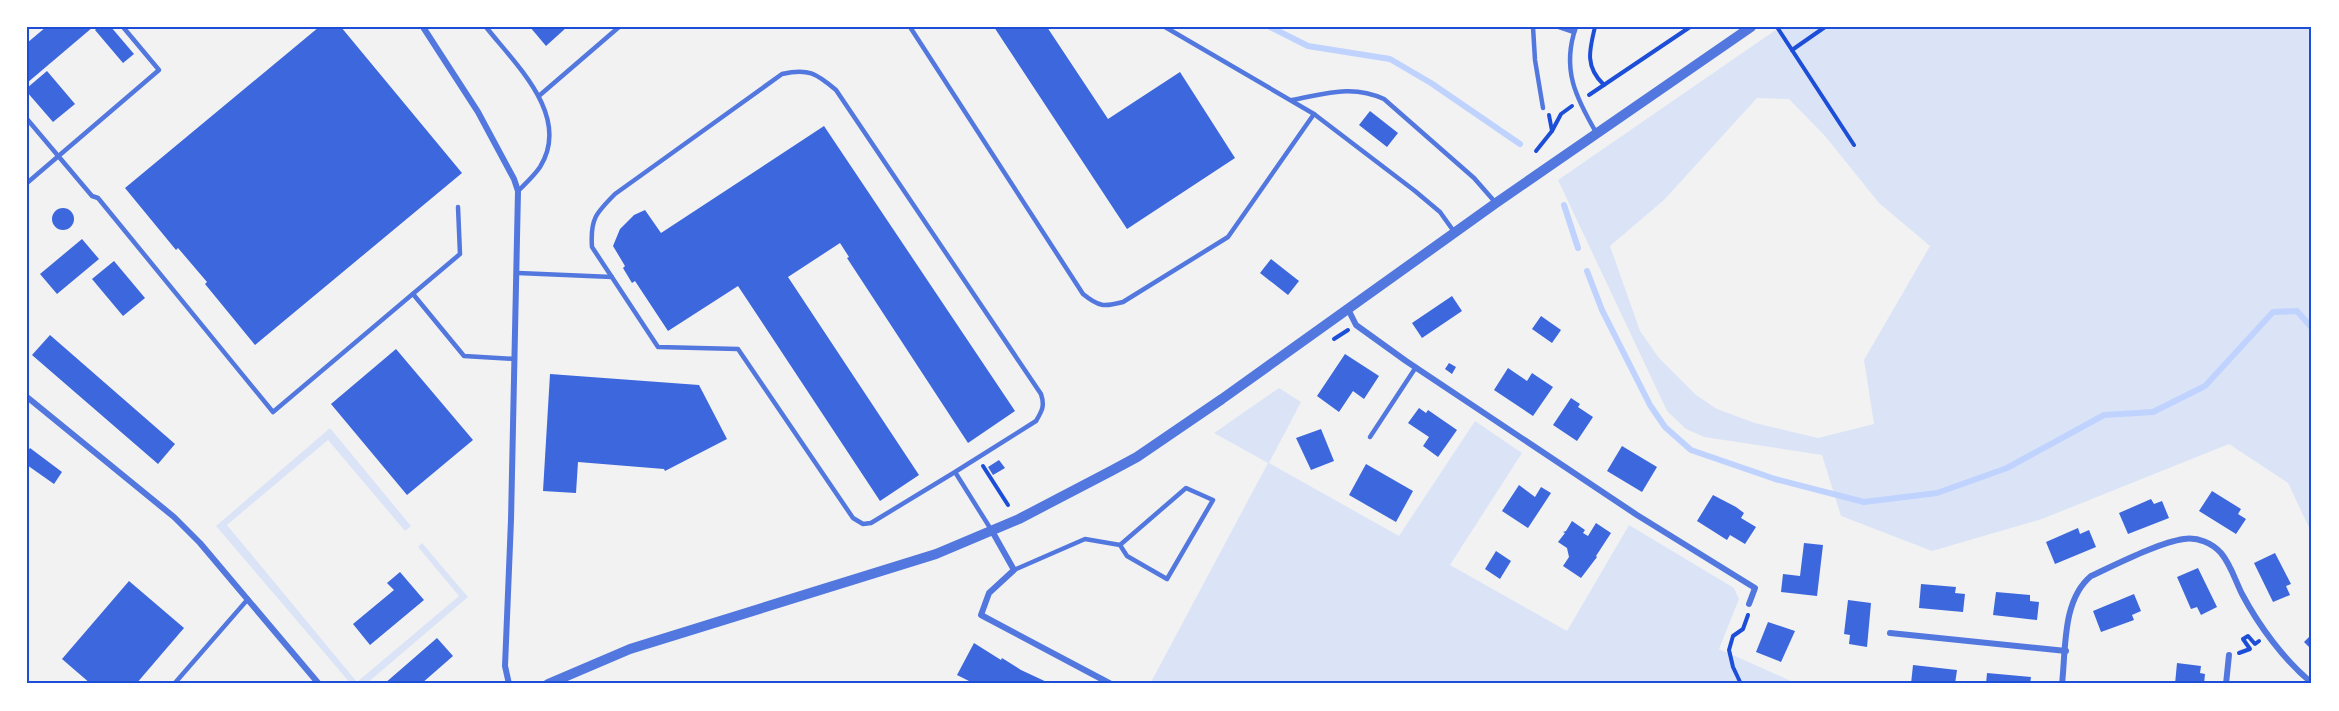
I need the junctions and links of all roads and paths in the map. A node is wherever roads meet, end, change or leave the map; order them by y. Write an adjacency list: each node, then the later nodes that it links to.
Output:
1 (123, 27): 25 (lane)
2 (423, 27): 27 (street)
3 (486, 27): 16 (lane)
4 (619, 27): 16 (lane)
5 (909, 27): 19 (lane)
6 (1165, 27): 17 (lane)
7 (1533, 27): 18 (lane)
8 (1559, 27): 14 (lane)
9 (1595, 27): 10 (path)
10 (1690, 27)
11 (1751, 27): 22 (street)
12 (1777, 27): 15 (path)
13 (1826, 27): 15 (path)
14 (1575, 30): 22 (lane)
15 (1792, 50): 23 (path)
16 (540, 95): 27 (lane)
17 (1292, 100): 19 (lane); 28 (lane)
18 (1543, 108)
19 (1314, 114): 30 (lane)
20 (1561, 114): 24 (path)
21 (27, 119): 25 (lane)
22 (1597, 134): 28 (street)
23 (1854, 145)
24 (1536, 151)
25 (58, 156): 26 (lane); 33 (lane)
26 (27, 183)
27 (518, 191): 31 (street)
28 (1496, 203): 30 (street)
29 (458, 207): 33 (lane)
30 (1455, 233): 34 (street)
31 (518, 273): 32 (lane); 37 (street)
32 (612, 277): 41 (lane); 42 (lane)
33 (413, 294): 37 (lane)
34 (1348, 309): 35 (street); 44 (street)
35 (1356, 325): 36 (path); 38 (street)
36 (1327, 343)
37 (515, 359): 57 (street)
38 (1416, 367): 40 (lane); 48 (street)
39 (27, 398): 47 (street)
40 (1370, 437)
41 (978, 458): 42 (lane); 43 (path)
42 (955, 472): 44 (lane)
43 (1008, 505)
44 (992, 531): 46 (street); 58 (street)
45 (1120, 545): 45 (lane); 46 (lane)
46 (1014, 570): 59 (street)
47 (248, 599): 55 (lane); 56 (street)
48 (1750, 606): 60 (path)
49 (1890, 633): 51 (street)
50 (2254, 644): 52 (path)
51 (2066, 651): 54 (street); 61 (street)
52 (2248, 651)
53 (2229, 655): 62 (street)
54 (2312, 683)
55 (174, 684)
56 (319, 684)
57 (508, 684)
58 (548, 684)
59 (1111, 684)
60 (1742, 684)
61 (2062, 684)
62 (2226, 684)

